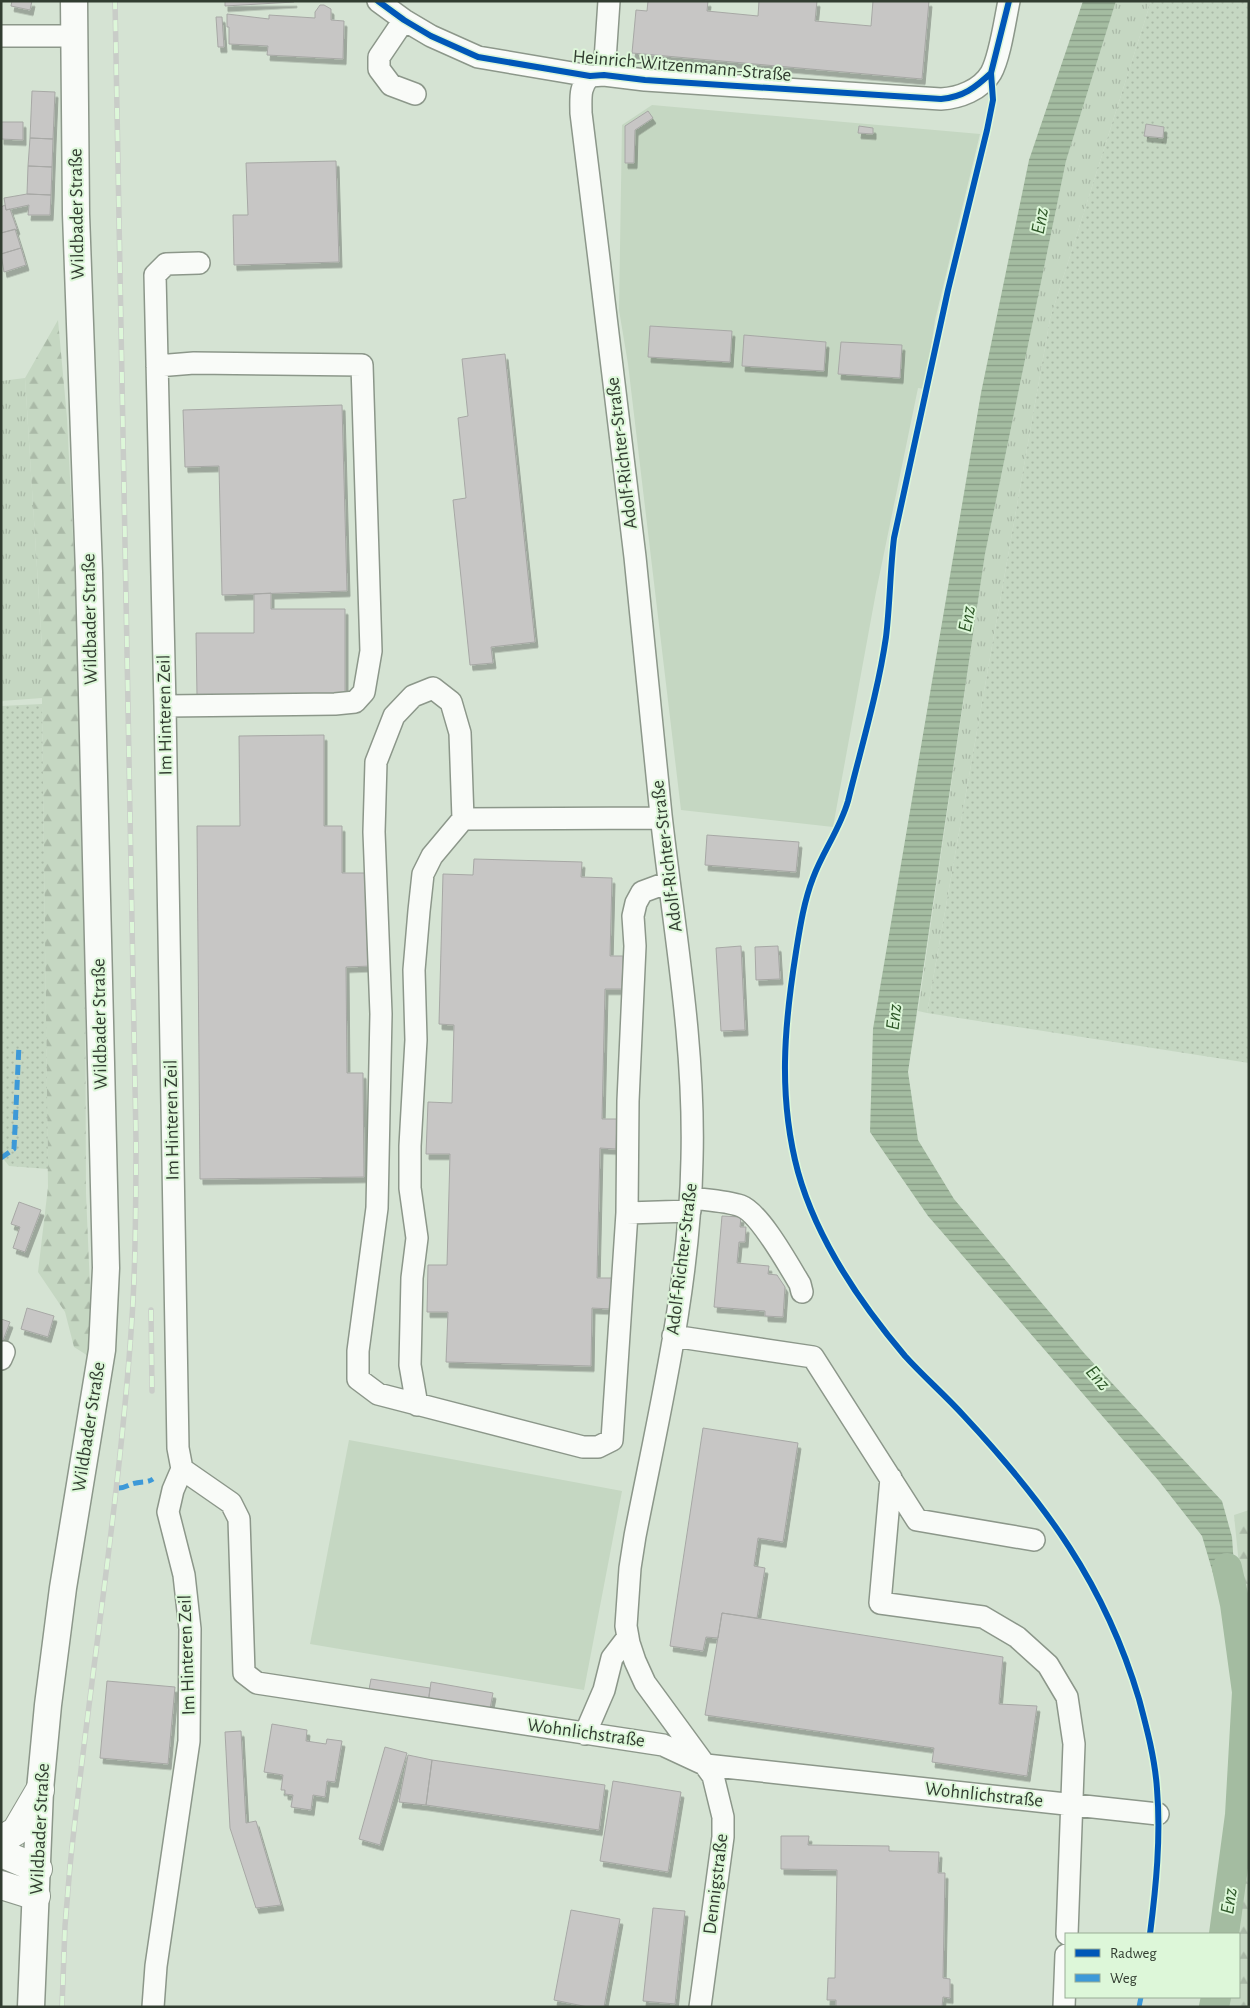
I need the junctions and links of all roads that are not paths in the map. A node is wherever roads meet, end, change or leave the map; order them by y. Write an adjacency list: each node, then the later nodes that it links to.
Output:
1 (74, 1): 7 (main road, Wildbader Straße)
2 (378, 1): 5 (street, Heinrich-Witzenmann-Straße)
3 (609, 1): 8 (street)
4 (1009, 1): 8 (street, Heinrich-Witzenmann-Straße)
5 (404, 20): 8 (street, Heinrich-Witzenmann-Straße); 9 (street)
6 (1, 36): 7 (street)
7 (75, 36): 27 (main road, Wildbader Straße)
8 (597, 76): 13 (street, Adolf-Richter-Straße)
9 (415, 94)
10 (199, 263): 11 (street, Im Hinteren Zeil)
11 (157, 366): 12 (street, Im Hinteren Zeil); 12 (street)
12 (165, 706): 21 (street, Im Hinteren Zeil)
13 (662, 818): 14 (street); 15 (street, Adolf-Richter-Straße)
14 (464, 819): 20 (street); 20 (street)
15 (669, 882): 16 (street, Adolf-Richter-Straße); 17 (street)
16 (690, 1204): 17 (street); 18 (street); 19 (street, Adolf-Richter-Straße)
17 (627, 1213): 20 (street)
18 (802, 1292)
19 (673, 1336): 22 (street); 24 (street, Adolf-Richter-Straße)
20 (416, 1405)
21 (182, 1469): 25 (street, Wohnlichstraße); 38 (street, Im Hinteren Zeil)
22 (891, 1478): 23 (street); 28 (street)
23 (1034, 1540)
24 (628, 1637): 25 (street); 26 (street, Adolf-Richter-Straße)
25 (585, 1734): 26 (street, Wohnlichstraße)
26 (706, 1765): 28 (street, Wohnlichstraße); 39 (street, Dennigstraße)
27 (40, 1790): 30 (highway); 32 (main road, Wildbader Straße)
28 (1072, 1805): 29 (street, Wohnlichstraße); 35 (street)
29 (1158, 1814)
30 (1, 1840)
31 (1, 1853): 32 (highway)
32 (38, 1869): 34 (main road, Wildbader Straße)
33 (1, 1886): 34 (highway)
34 (36, 1896): 37 (main road, Wildbader Straße)
35 (1067, 1933)
36 (1065, 1981): 40 (street)
37 (31, 2007)
38 (153, 2007)
39 (700, 2007)
40 (1064, 2007)

